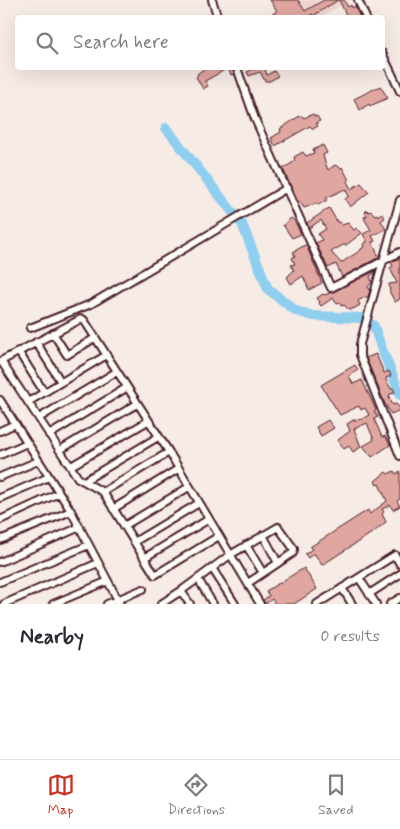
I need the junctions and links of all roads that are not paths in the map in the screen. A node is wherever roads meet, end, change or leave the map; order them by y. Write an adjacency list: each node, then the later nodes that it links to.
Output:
1 (212, 0): 3 (street)
2 (358, 0): 4 (street)
3 (217, 15)
4 (365, 15)
5 (385, 59): 7 (street)
6 (238, 70): 8 (street)
7 (400, 91)
8 (287, 188): 11 (street); 12 (street)
9 (400, 200): 11 (street)
10 (400, 252): 11 (street)
11 (383, 261): 36 (street)
12 (30, 328)
13 (53, 333): 14 (street); 14 (street); 15 (street)
14 (95, 338): 17 (street)
15 (36, 342): 16 (street); 19 (street)
16 (18, 351): 21 (street); 23 (street)
17 (105, 356): 18 (street); 19 (street)
18 (116, 372): 20 (street); 26 (street)
19 (62, 382): 21 (street)
20 (126, 388): 24 (street); 30 (street)
21 (44, 392): 23 (street)
22 (0, 400): 25 (street)
23 (28, 402): 26 (street)
24 (137, 404): 27 (street); 33 (street)
25 (3, 409): 28 (street)
26 (39, 418): 30 (street)
27 (148, 421): 31 (street); 38 (street)
28 (15, 424): 29 (street); 32 (street)
29 (0, 431)
30 (49, 434): 33 (street)
31 (158, 437): 34 (street); 42 (street)
32 (27, 443): 35 (street); 37 (street)
33 (60, 450): 38 (street)
34 (168, 452): 39 (street); 44 (street)
35 (0, 455)
36 (400, 456)
37 (38, 461): 40 (street); 41 (street)
38 (71, 466): 42 (street)
39 (178, 469): 43 (street); 48 (street)
40 (0, 477)
41 (49, 477): 45 (street); 46 (street)
42 (84, 481): 44 (street)
43 (189, 487): 47 (street); 52 (street)
44 (103, 492): 48 (street)
45 (60, 494): 49 (street); 51 (street)
46 (0, 498)
47 (199, 503): 50 (street); 57 (street)
48 (113, 509): 52 (street)
49 (71, 511): 53 (street); 56 (street)
50 (209, 519): 54 (street); 61 (street)
51 (0, 520)
52 (124, 526): 57 (street)
53 (80, 527): 58 (street); 62 (street)
54 (219, 536): 60 (street); 61 (street)
55 (263, 536): 59 (street); 64 (street); 64 (street)
56 (0, 540)
57 (134, 542): 61 (street)
58 (89, 545): 63 (street); 72 (street)
59 (246, 545): 60 (street); 67 (street)
60 (230, 555): 66 (street); 73 (street)
61 (144, 558)
62 (0, 562)
63 (98, 563): 71 (street); 82 (street)
64 (278, 563): 67 (street)
65 (400, 564): 69 (street)
66 (212, 568): 70 (street); 87 (street)
67 (263, 573): 73 (street)
68 (400, 574): 77 (street)
69 (359, 578): 74 (street); 77 (street)
70 (198, 579): 76 (street); 86 (street)
71 (108, 581): 80 (street); 83 (street)
72 (0, 582)
73 (248, 583): 88 (street)
74 (342, 588): 79 (street); 90 (street)
75 (143, 589): 80 (street)
76 (181, 591): 81 (street); 85 (street)
77 (369, 594): 91 (street)
78 (400, 598): 92 (street)
79 (327, 601): 89 (street)
80 (119, 602): 84 (street)
81 (165, 603)
82 (4, 604)
83 (53, 604)
84 (107, 604)
85 (190, 604)
86 (214, 604)
87 (235, 604)
88 (260, 604)
89 (317, 604)
90 (352, 604)
91 (376, 604)
92 (390, 604)

